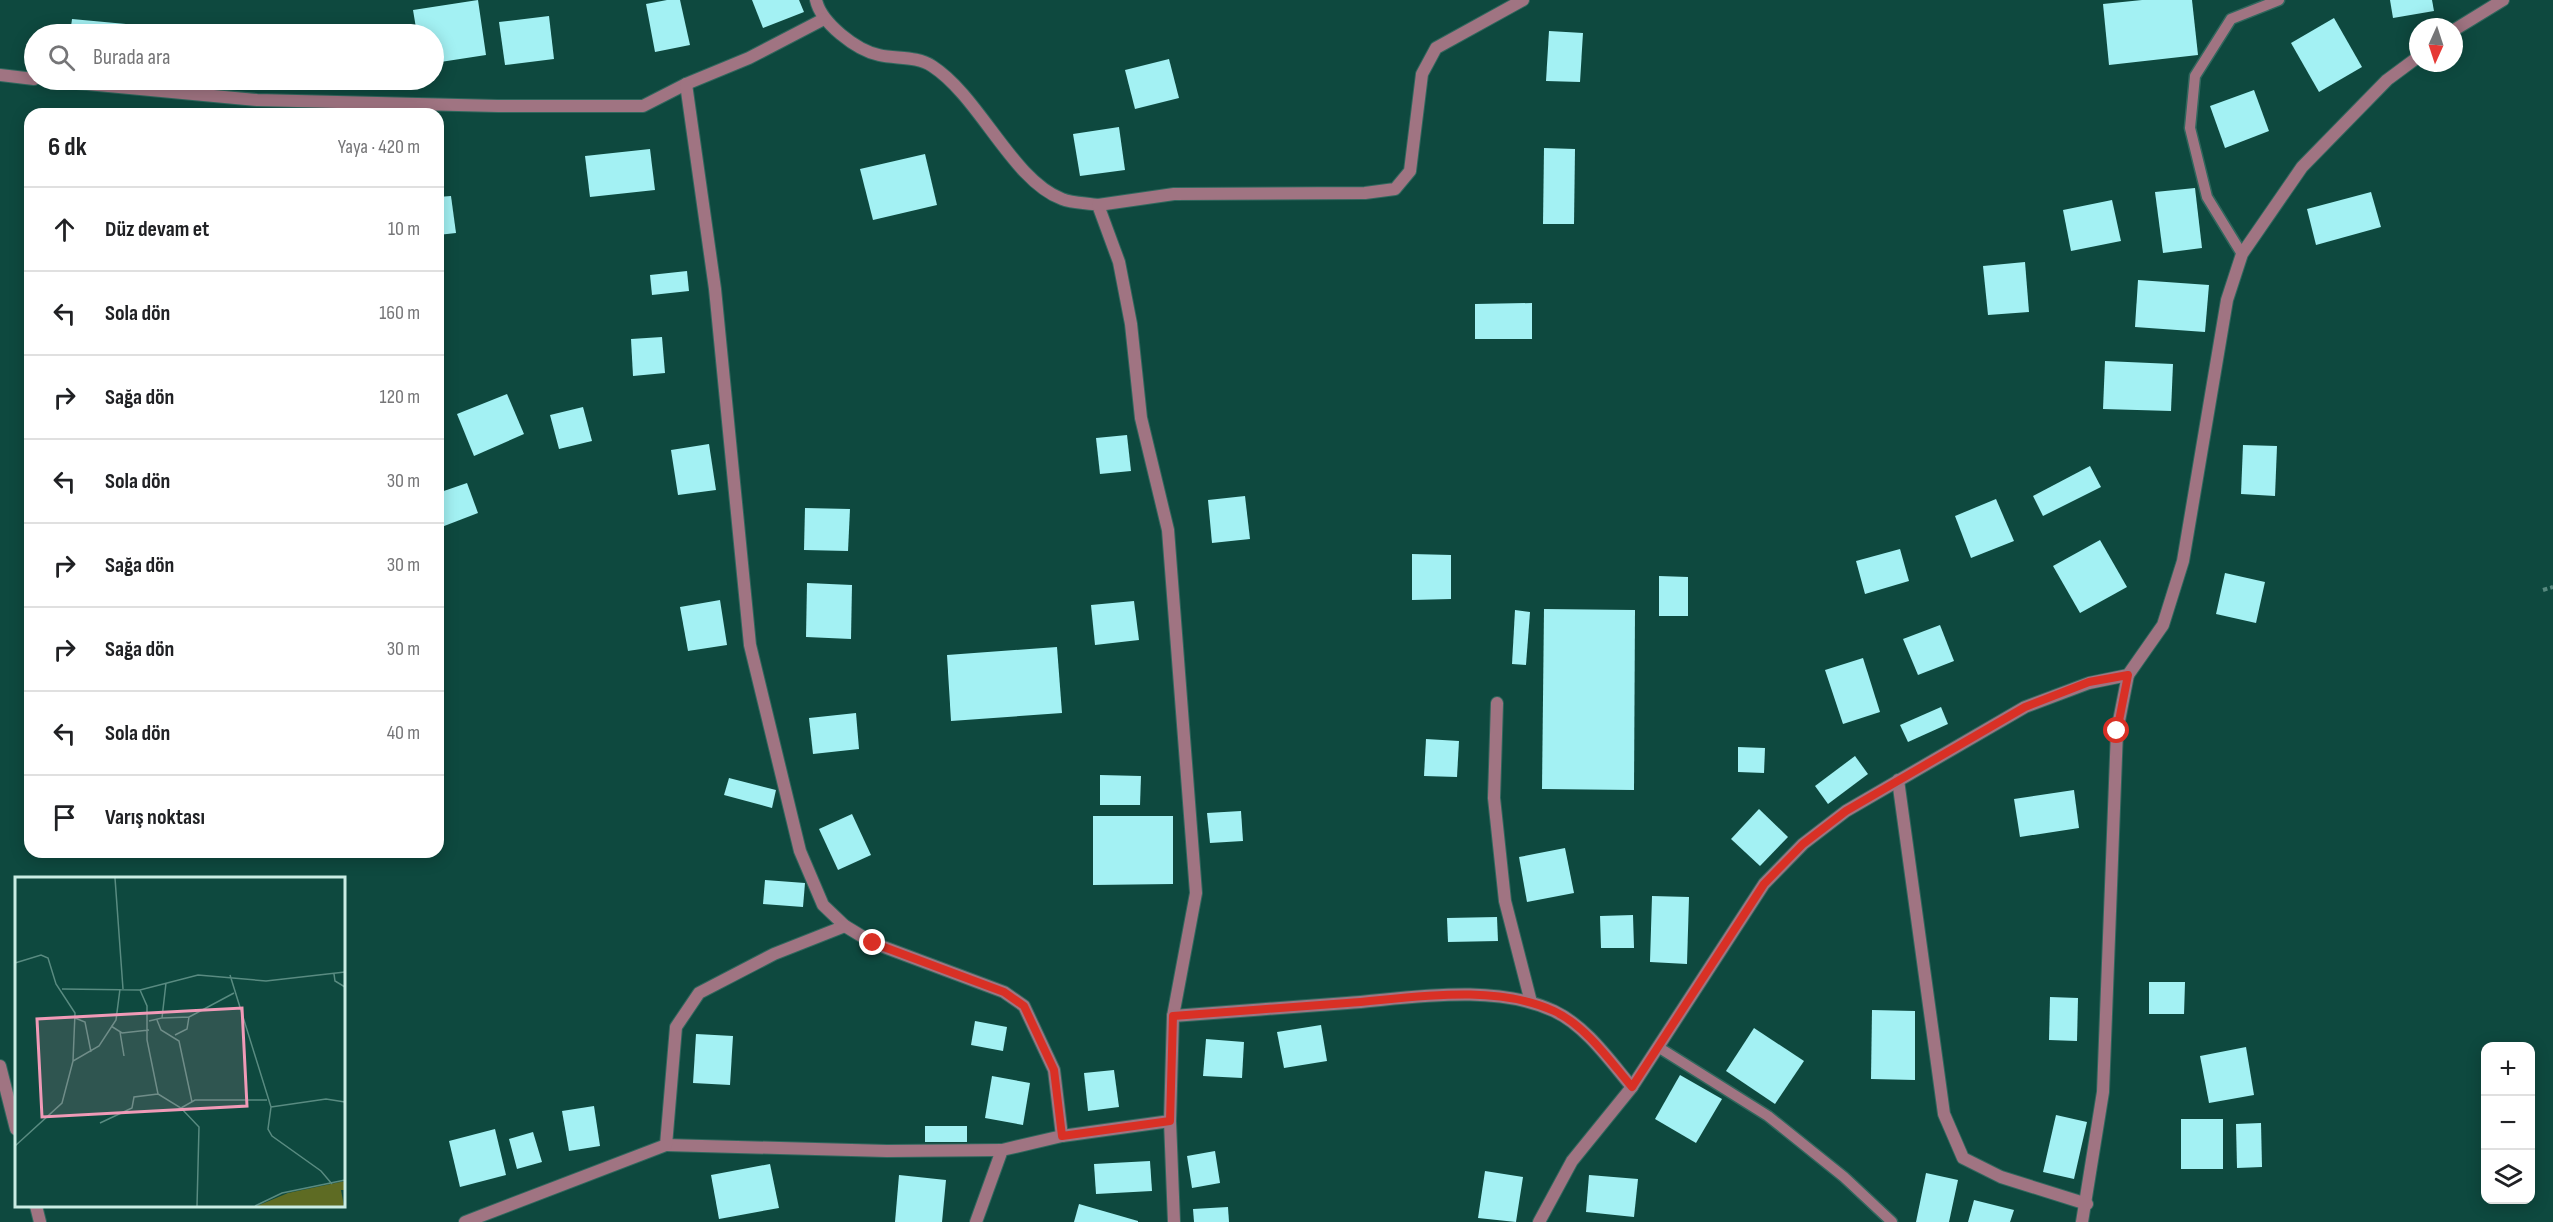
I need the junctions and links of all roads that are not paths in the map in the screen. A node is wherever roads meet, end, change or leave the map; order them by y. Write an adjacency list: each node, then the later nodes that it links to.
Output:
1 (816, 0): 5 (street)
2 (1523, 0): 12 (street)
3 (2279, 0): 13 (lane)
4 (2503, 0): 6 (street)
5 (824, 19): 10 (street); 12 (street)
6 (2463, 24)
7 (2409, 64): 13 (street)
8 (0, 75): 9 (street)
9 (24, 78)
10 (686, 84): 11 (street); 17 (street)
11 (150, 90)
12 (1098, 205): 19 (street)
13 (2242, 254): 14 (street)
14 (2128, 675): 16 (street); 28 (street)
15 (1497, 704): 18 (street)
16 (1898, 780): 20 (street); 28 (street)
17 (845, 926): 25 (street); 26 (street)
18 (1531, 1002): 19 (street); 22 (street)
19 (1173, 1016): 23 (street)
20 (1658, 1047): 22 (street); 35 (lane)
21 (0, 1066): 24 (street)
22 (1632, 1087): 34 (street)
23 (1170, 1121): 25 (street); 33 (street)
24 (15, 1126)
25 (1062, 1136): 27 (street)
26 (666, 1145): 27 (street); 31 (street)
27 (1002, 1150): 32 (street)
28 (2087, 1204): 36 (street)
29 (36, 1207): 30 (street)
30 (40, 1222)
31 (465, 1222)
32 (976, 1222)
33 (1174, 1222)
34 (1539, 1222)
35 (1892, 1222)
36 (2082, 1222)

